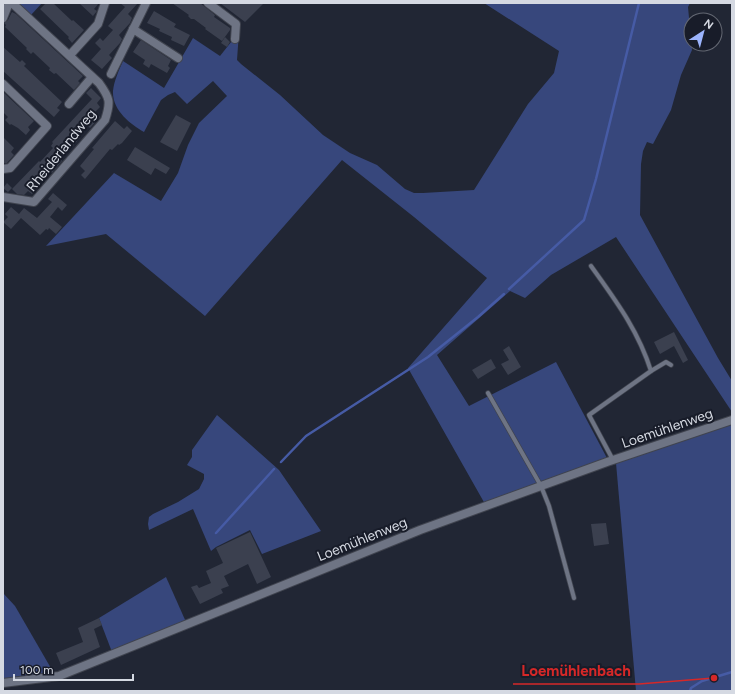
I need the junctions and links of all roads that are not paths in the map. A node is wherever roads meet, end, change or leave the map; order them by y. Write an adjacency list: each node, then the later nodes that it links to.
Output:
1 (10, 3): 5 (street); 8 (street, Rheiderlandweg)
2 (104, 3): 8 (street)
3 (146, 3): 6 (street)
4 (208, 3): 7 (street)
5 (3, 18)
6 (133, 29): 9 (street); 10 (street)
7 (235, 39)
8 (70, 55): 11 (street, Rheiderlandweg)
9 (178, 58)
10 (111, 74)
11 (92, 77): 13 (street); 15 (street, Rheiderlandweg)
12 (3, 84): 14 (street)
13 (70, 104)
14 (3, 169)
15 (3, 197)
16 (591, 266): 18 (lane)
17 (672, 365): 18 (lane)
18 (652, 371): 21 (lane)
19 (488, 393): 22 (lane)
20 (732, 420): 21 (street, Loemühlenweg)
21 (613, 460): 22 (street, Loemühlenweg)
22 (541, 486): 23 (lane); 24 (street, Loemühlenweg)
23 (574, 598)
24 (3, 683)

